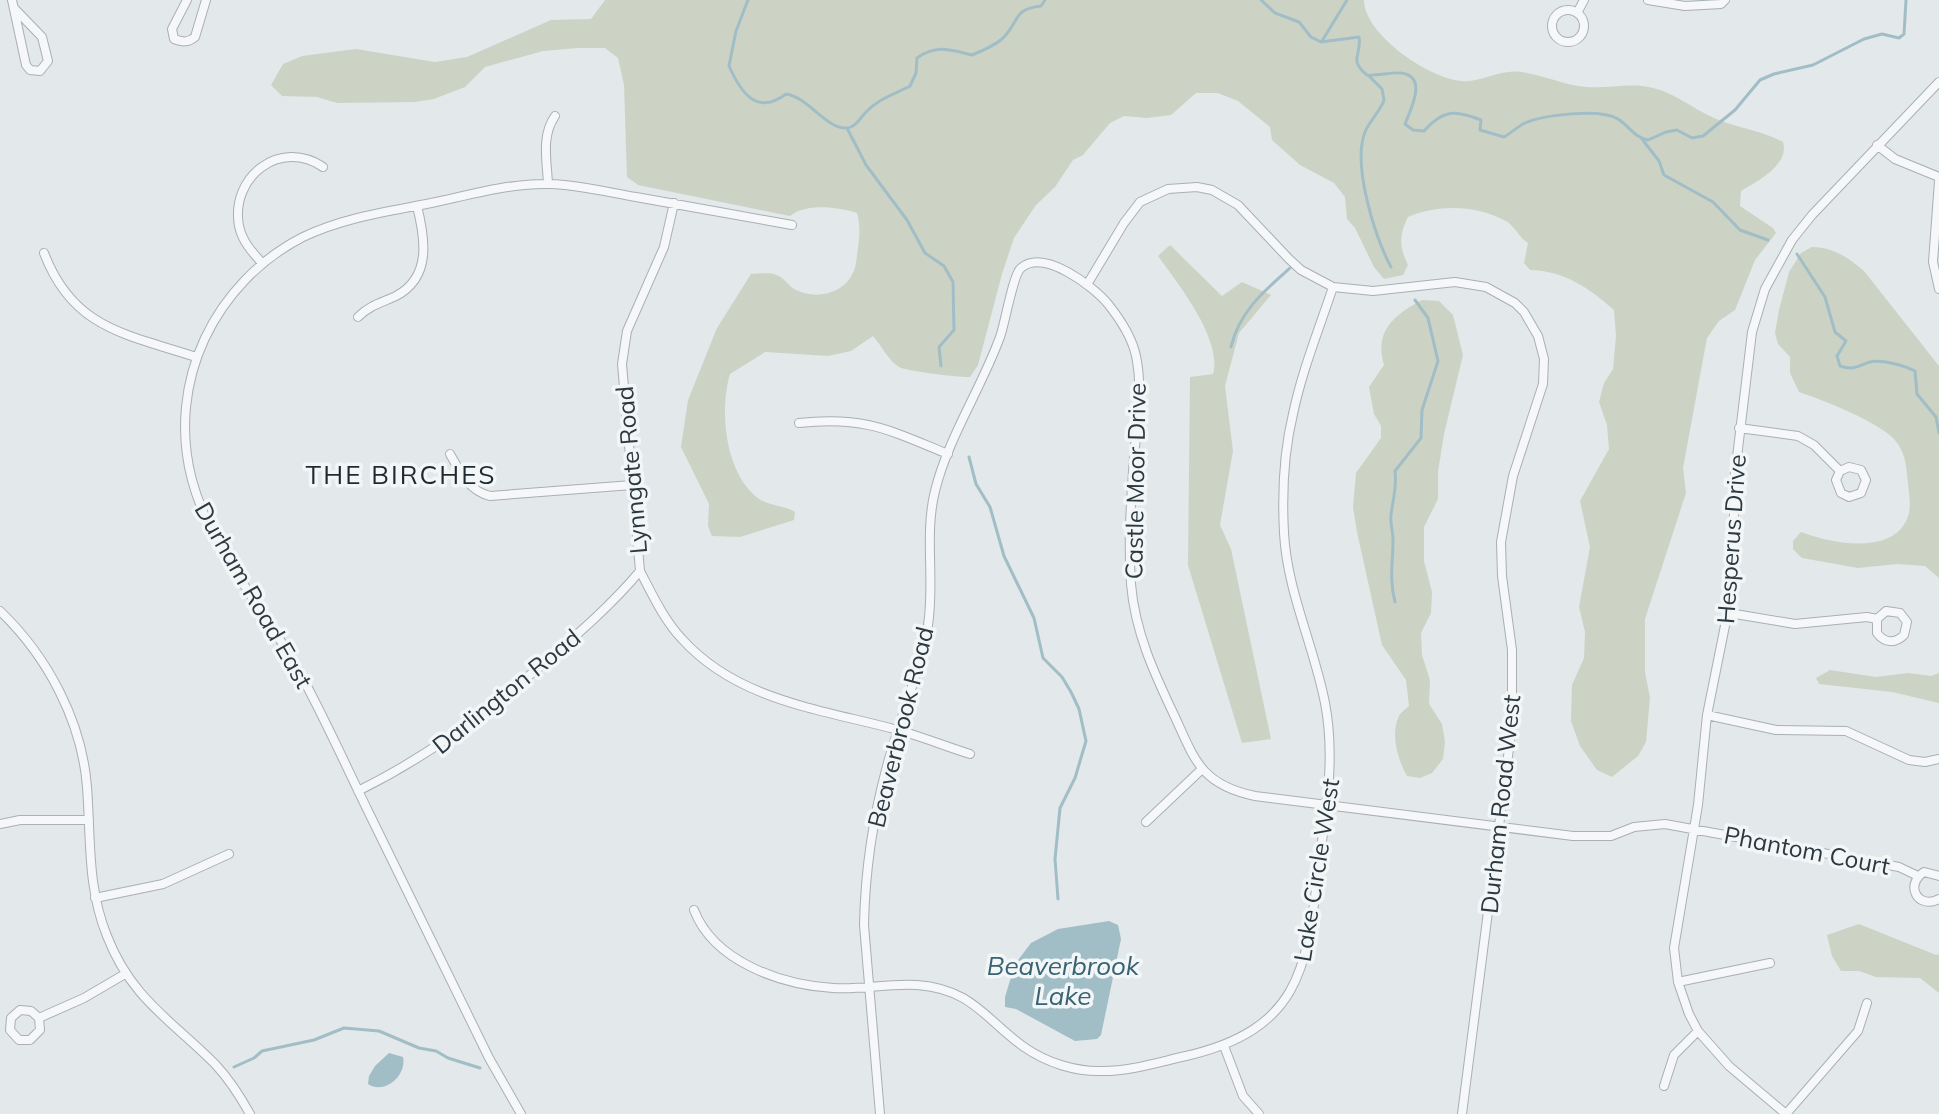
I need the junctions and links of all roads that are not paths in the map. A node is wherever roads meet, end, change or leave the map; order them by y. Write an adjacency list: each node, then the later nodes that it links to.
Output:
1 (187, 0): 2 (street)
2 (206, 0)
3 (1584, 0): 7 (street)
4 (1648, 0): 5 (street)
5 (1725, 0)
6 (13, 4): 6 (street)
7 (1577, 13)
8 (1939, 82): 10 (street, Hesperus Drive)
9 (555, 116): 13 (street)
10 (1877, 145): 12 (street); 26 (street, Hesperus Drive)
11 (323, 167): 18 (street)
12 (1939, 179): 22 (street)
13 (548, 184): 14 (street, Durham Road East); 15 (street, Durham Road East)
14 (674, 203): 16 (street, Durham Road East); 30 (street, Lynngate Road)
15 (417, 206): 18 (street, Durham Road East); 23 (street)
16 (792, 225)
17 (44, 253): 24 (street)
18 (262, 263): 24 (street, Durham Road East)
19 (1027, 264): 20 (street, Castle Moor Drive); 28 (street, Beaverbrook Road)
20 (1088, 283): 21 (street, Durham Road West); 40 (street, Castle Moor Drive)
21 (1333, 287): 42 (street, Lake Circle West); 46 (street, Durham Road West)
22 (1939, 289)
23 (358, 317)
24 (196, 357): 41 (street, Durham Road East)
25 (799, 423): 28 (street)
26 (1739, 428): 29 (street); 33 (street, Hesperus Drive)
27 (450, 454): 30 (street)
28 (948, 454): 37 (street, Beaverbrook Road)
29 (1840, 471)
30 (632, 485): 31 (street, Lynngate Road)
31 (640, 571): 37 (street, Lynngate Road); 41 (street, Darlington Road)
32 (0, 611): 35 (street)
33 (1729, 613): 34 (street); 36 (street, Hesperus Drive)
34 (1877, 619)
35 (4, 622): 43 (street)
36 (1707, 715): 39 (street); 47 (street, Hesperus Drive)
37 (898, 730): 38 (street, Lynngate Road); 57 (street, Beaverbrook Road)
38 (970, 754)
39 (1939, 759)
40 (1201, 770): 42 (street); 44 (street)
41 (358, 791): 64 (street, Durham Road East)
42 (1327, 805): 46 (street); 61 (street, Lake Circle West)
43 (89, 820): 45 (street); 51 (street)
44 (1146, 822)
45 (0, 824)
46 (1499, 827): 47 (street); 67 (street, Durham Road West)
47 (1694, 829): 49 (street, Phantom Court); 56 (street, Hesperus Drive)
48 (229, 854): 51 (street)
49 (1918, 876): 50 (street, Phantom Court); 52 (street, Phantom Court)
50 (1939, 876)
51 (95, 898): 55 (street)
52 (1939, 899)
53 (694, 910): 57 (street, Lake Circle West)
54 (1770, 963): 56 (street)
55 (125, 974): 59 (street); 63 (street)
56 (1678, 982): 60 (street, Hesperus Drive)
57 (867, 986): 61 (street, Lake Circle West); 65 (street, Beaverbrook Road)
58 (1867, 1003): 68 (street)
59 (39, 1018)
60 (1698, 1031): 62 (street); 68 (street, Hesperus Drive)
61 (1224, 1046): 66 (street)
62 (1664, 1086)
63 (250, 1114)
64 (521, 1114)
65 (880, 1114)
66 (1259, 1114)
67 (1462, 1114)
68 (1786, 1114)

